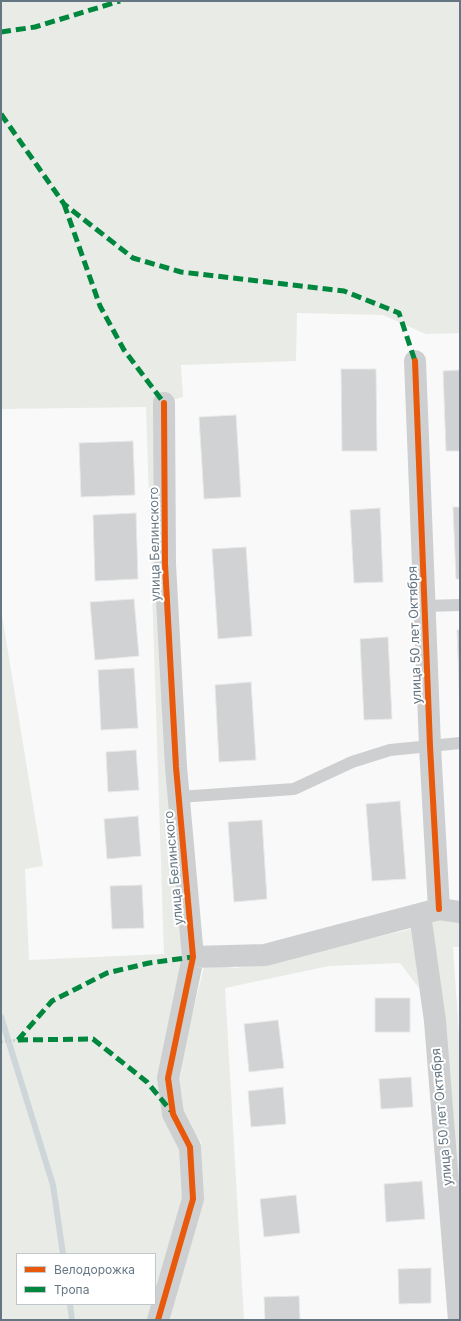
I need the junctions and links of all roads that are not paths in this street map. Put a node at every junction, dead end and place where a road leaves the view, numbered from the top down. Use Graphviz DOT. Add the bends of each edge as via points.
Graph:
graph roads {
  1 [pos="416,361"];
  2 [pos="164,403"];
  3 [pos="460,605"];
  4 [pos="425,606"];
  5 [pos="460,743"];
  6 [pos="430,746"];
  7 [pos="179,797"];
  8 [pos="440,912"];
  9 [pos="193,957"];
  10 [pos="158,1320"];
  11 [pos="459,1320"];
  1 -- 4 [label="street, улица 50 лет Октября"];
  2 -- 7 [label="street, улица Белинского" via="165,564"];
  3 -- 4 [label="lane"];
  4 -- 6 [label="street, улица 50 лет Октября"];
  5 -- 6 [label="lane"];
  6 -- 7 [label="lane" via="390,750 352,762 294,789"];
  6 -- 8 [label="street, улица 50 лет Октября"];
  7 -- 9 [label="street, улица Белинского"];
  8 -- 9 [label="street" via="265,955"];
  8 -- 11 [label="street, улица 50 лет Октября" via="435,1021"];
  9 -- 10 [label="street, улица Белинского" via="168,1078 173,1114 190,1147 192,1199"];
}
